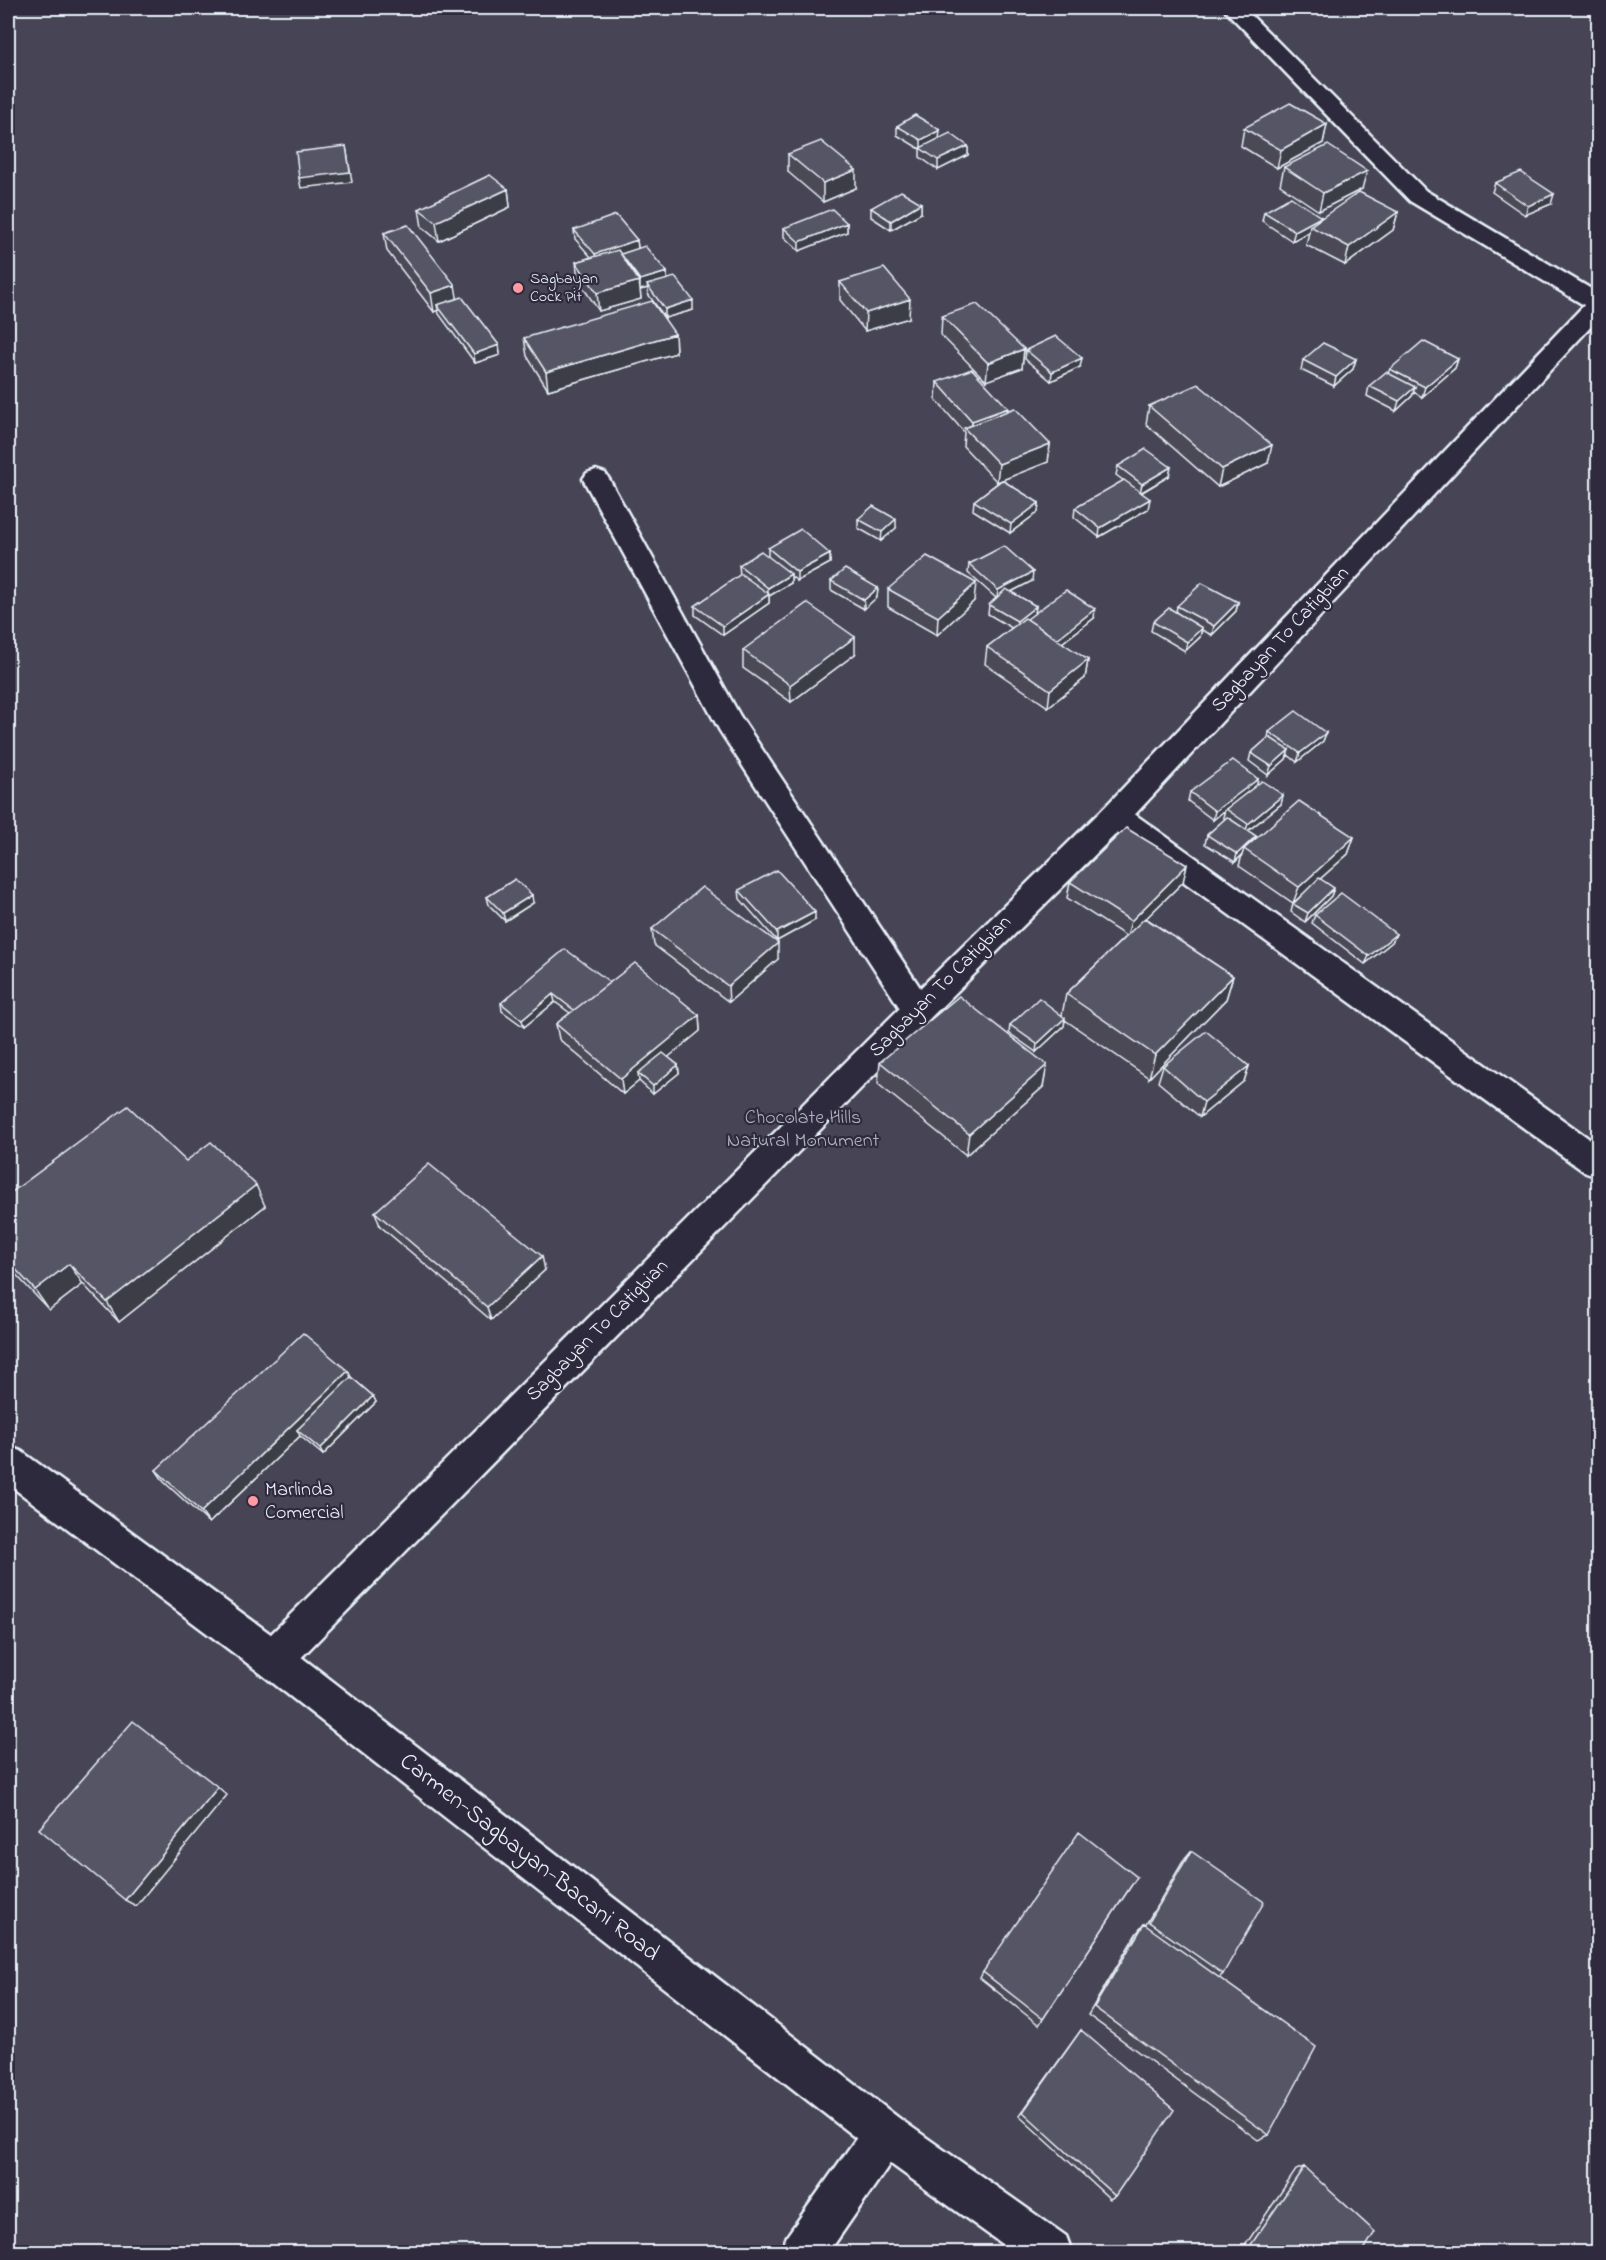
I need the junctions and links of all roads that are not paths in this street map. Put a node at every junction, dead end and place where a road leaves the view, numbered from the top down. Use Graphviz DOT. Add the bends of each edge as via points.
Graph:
graph roads {
  1 [pos="1233,8"];
  2 [pos="1599,304"];
  3 [pos="596,479"];
  4 [pos="1115,816"];
  5 [pos="918,1010"];
  6 [pos="1599,1163"];
  7 [pos="8,1463"];
  8 [pos="273,1659"];
  9 [pos="885,2134"];
  10 [pos="802,2253"];
  11 [pos="1050,2253"];
  1 -- 2 [label="main road" via="1418,196"];
  2 -- 4 [label="main road, Sagbayan To Catigbian"];
  3 -- 5 [label="main road" via="730,723"];
  4 -- 5 [label="main road, Sagbayan To Catigbian"];
  4 -- 6 [label="main road"];
  5 -- 8 [label="main road, Sagbayan To Catigbian"];
  7 -- 8 [label="main road, Carmen-Sagbayan-Bacani Road"];
  8 -- 9 [label="main road, Carmen-Sagbayan-Bacani Road"];
  9 -- 10 [label="main road"];
  9 -- 11 [label="main road, Carmen-Sagbayan-Bacani Road"];
}
